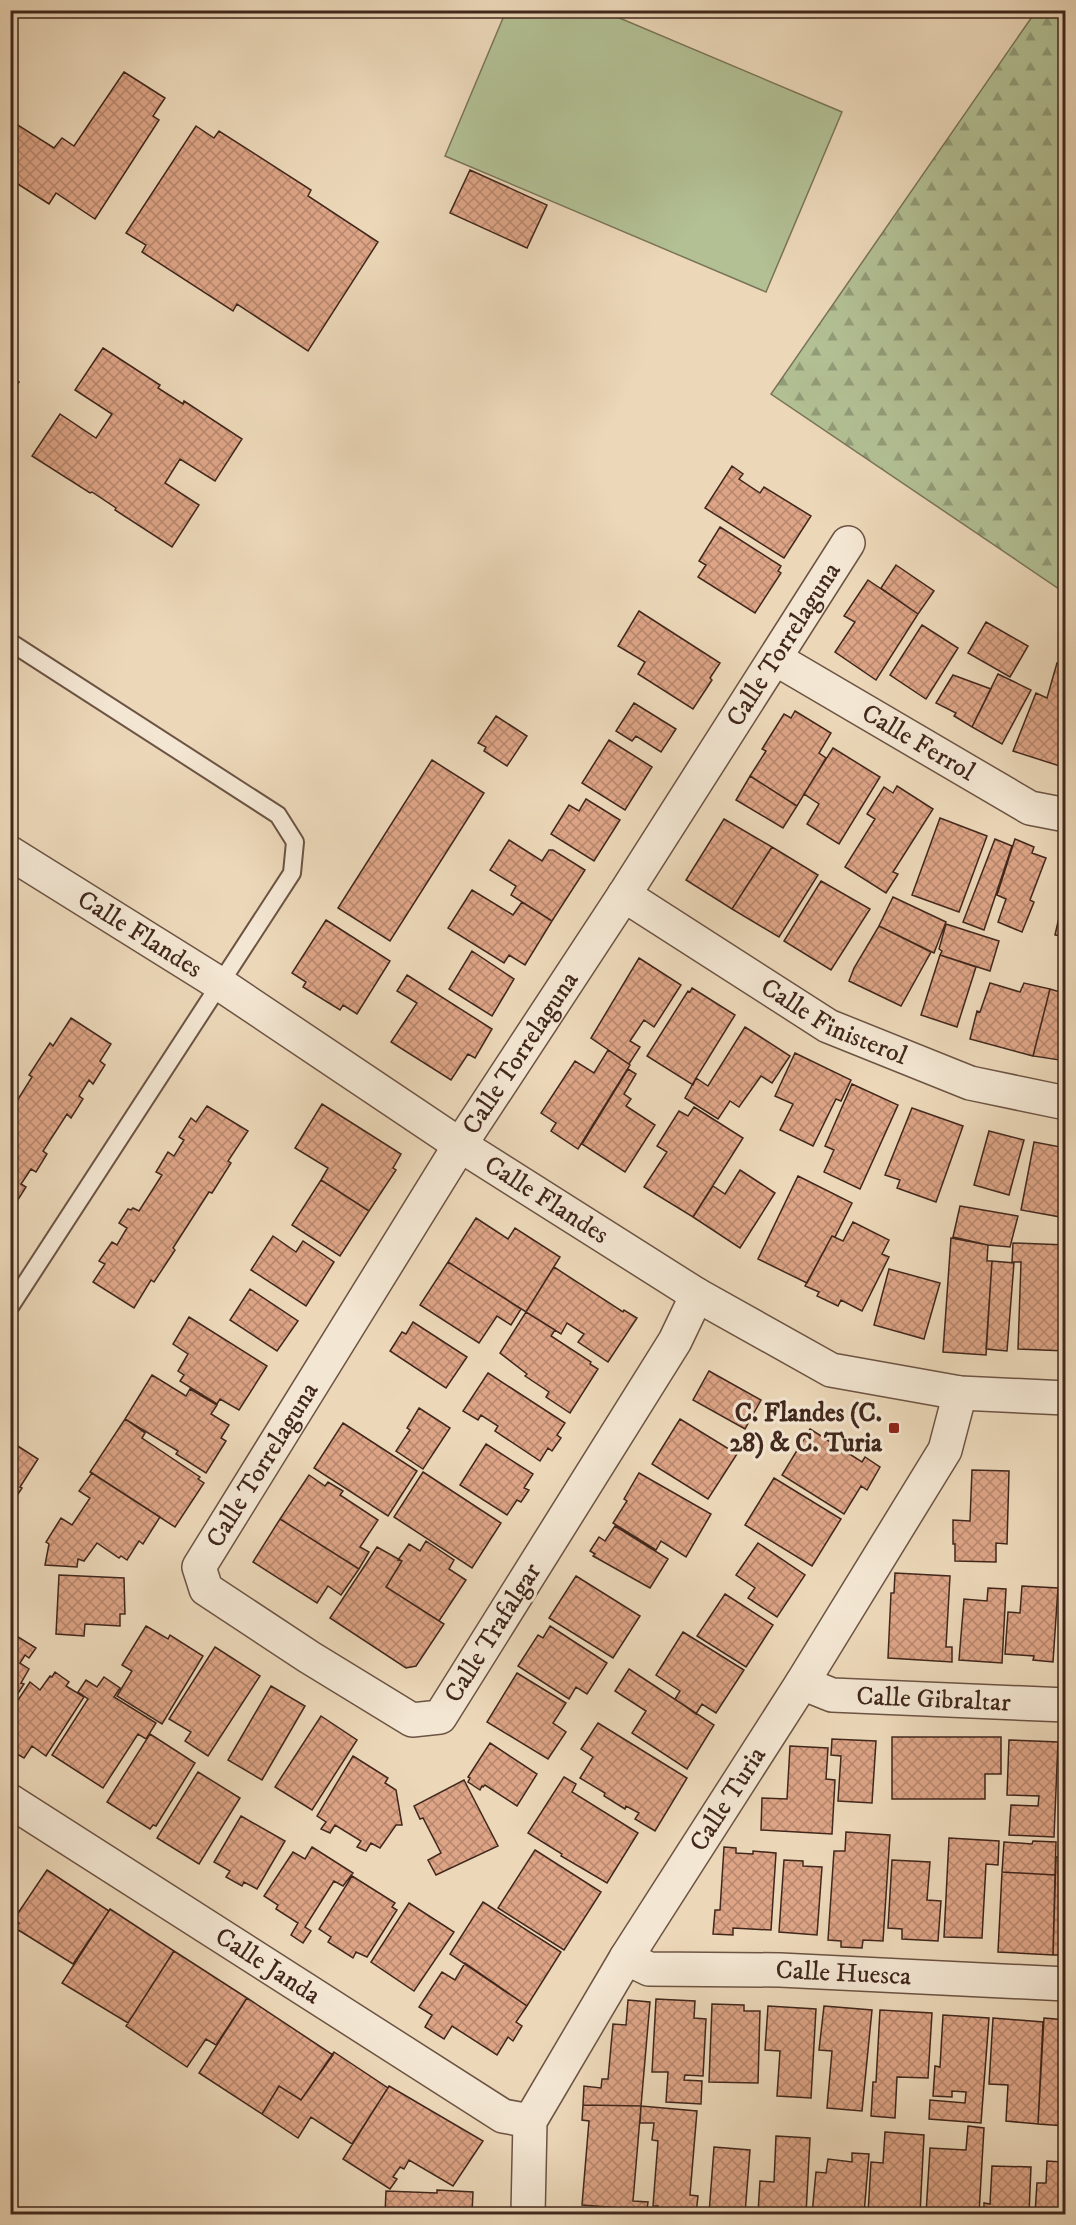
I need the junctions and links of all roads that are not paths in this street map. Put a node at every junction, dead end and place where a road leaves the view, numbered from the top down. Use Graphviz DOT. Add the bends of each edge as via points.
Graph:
graph roads {
  1 [pos="848,543"];
  2 [pos="10,642"];
  3 [pos="776,659"];
  4 [pos="1065,815"];
  5 [pos="10,853"];
  6 [pos="624,895"];
  7 [pos="220,984"];
  8 [pos="1065,1102"];
  9 [pos="460,1145"];
  10 [pos="697,1295"];
  11 [pos="10,1307"];
  12 [pos="960,1393"];
  13 [pos="1065,1398"];
  14 [pos="200,1567"];
  15 [pos="801,1683"];
  16 [pos="1065,1705"];
  17 [pos="10,1801"];
  18 [pos="626,1958"];
  19 [pos="1065,1984"];
  20 [pos="530,2121"];
  21 [pos="528,2214"];
  1 -- 3 [label="street, Calle Torrelaguna"];
  2 -- 7 [label="lane" via="278,814 295,842 292,873"];
  3 -- 4 [label="street, Calle Ferrol" via="1030,808"];
  3 -- 6 [label="street, Calle Torrelaguna"];
  5 -- 7 [label="street, Calle Flandes"];
  6 -- 8 [label="street, Calle Finisterol" via="828,1026 970,1083"];
  6 -- 9 [label="street, Calle Torrelaguna"];
  7 -- 9 [label="street, Calle Flandes"];
  7 -- 11 [label="lane"];
  9 -- 10 [label="street, Calle Flandes"];
  9 -- 14 [label="street, Calle Torrelaguna"];
  10 -- 12 [label="street, Calle Flandes" via="831,1370"];
  10 -- 14 [label="street, Calle Trafalgar" via="675,1341 440,1717 412,1719 309,1657 206,1588"];
  12 -- 13 [label="street, Calle Flandes"];
  12 -- 15 [label="street, Calle Turia" via="945,1450"];
  15 -- 16 [label="street, Calle Gibraltar" via="831,1695"];
  15 -- 18 [label="street, Calle Turia"];
  17 -- 20 [label="street, Calle Janda" via="503,2116"];
  18 -- 19 [label="street, Calle Huesca" via="649,1969 780,1970"];
  18 -- 20 [label="street, Calle Turia"];
  20 -- 21 [label="street, Calle Turia"];
}
